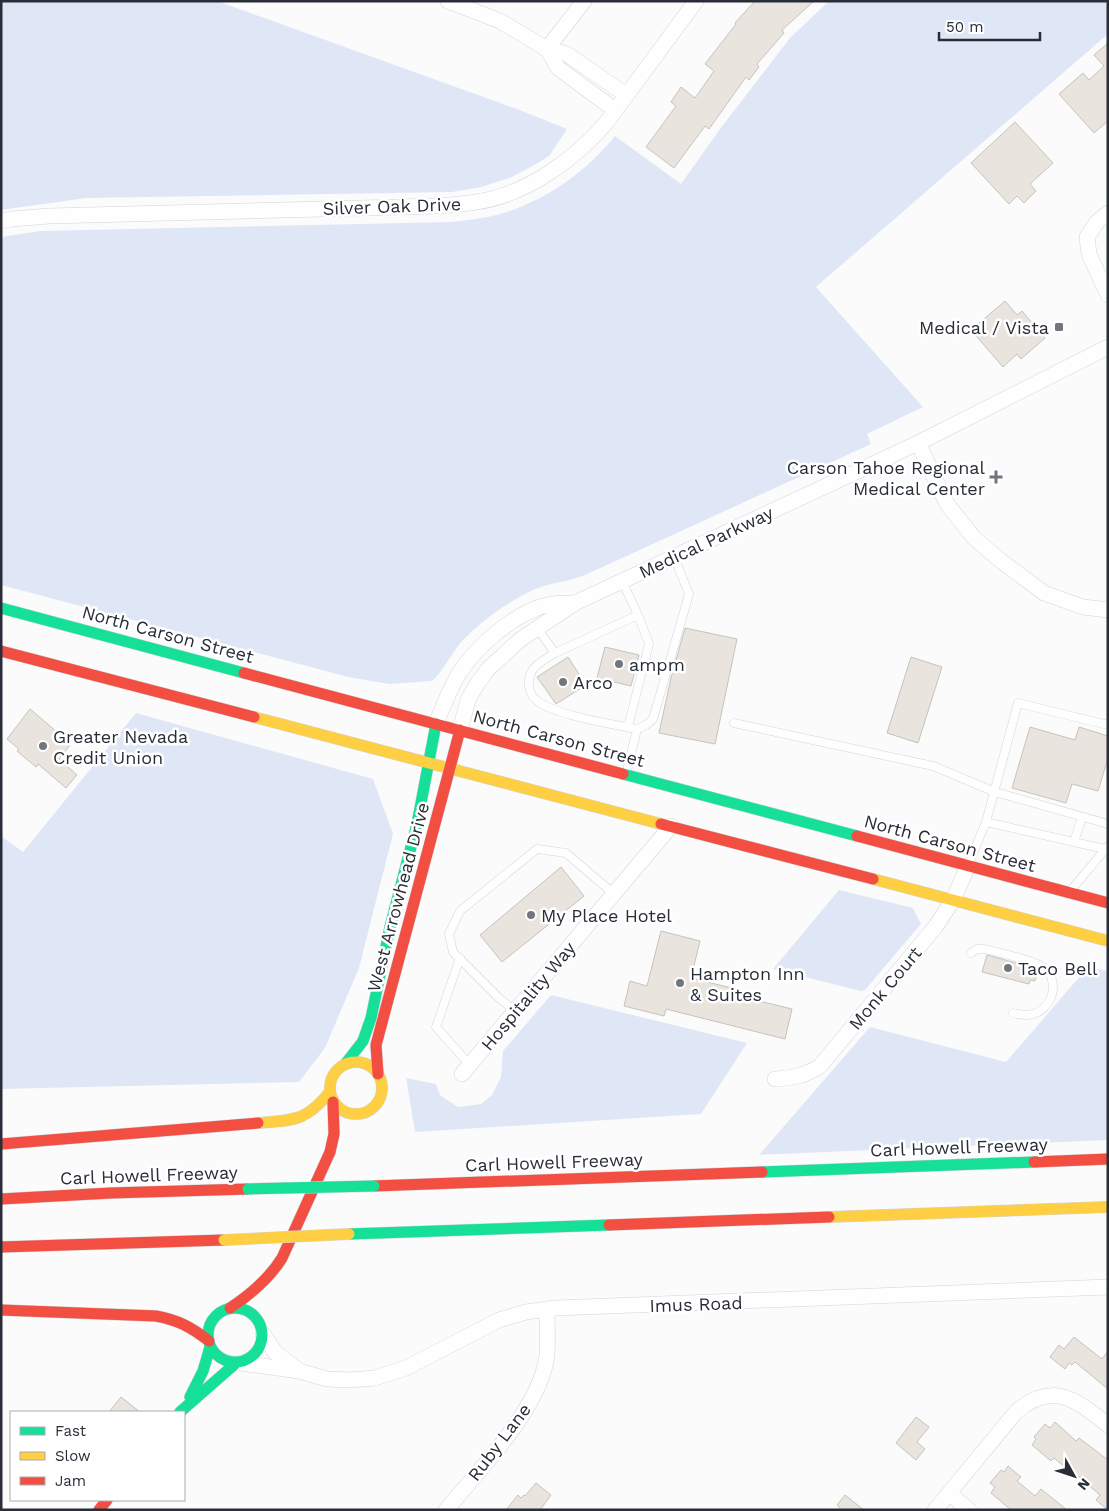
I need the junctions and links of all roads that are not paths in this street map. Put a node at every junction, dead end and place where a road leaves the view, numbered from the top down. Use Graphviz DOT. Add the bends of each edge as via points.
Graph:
graph roads {
  1 [pos="448,1"];
  2 [pos="584,1"];
  3 [pos="696,1"];
  4 [pos="547,49"];
  5 [pos="626,95"];
  6 [pos="615,110"];
  7 [pos="1108,213"];
  8 [pos="1,221"];
  9 [pos="1108,295"];
  10 [pos="1108,347"];
  11 [pos="918,443"];
  12 [pos="674,557"];
  13 [pos="622,581"];
  14 [pos="574,603"];
  15 [pos="1,608"];
  16 [pos="1108,610"];
  17 [pos="638,615"];
  18 [pos="538,628"];
  19 [pos="1,651"];
  20 [pos="555,653"];
  21 [pos="734,722"];
  22 [pos="436,724"];
  23 [pos="1108,725"];
  24 [pos="628,727"];
  25 [pos="637,729"];
  26 [pos="460,730"];
  27 [pos="428,762"];
  28 [pos="451,768"];
  29 [pos="626,774"];
  30 [pos="995,792"];
  31 [pos="1082,817"];
  32 [pos="986,822"];
  33 [pos="1108,824"];
  34 [pos="671,826"];
  35 [pos="1074,842"];
  36 [pos="1106,848"];
  37 [pos="968,866"];
  38 [pos="1069,892"];
  39 [pos="614,894"];
  40 [pos="953,900"];
  41 [pos="1108,903"];
  42 [pos="1108,941"];
  43 [pos="971,953"];
  44 [pos="460,958"];
  45 [pos="515,1011"];
  46 [pos="1012,1013"];
  47 [pos="346,1063"];
  48 [pos="466,1070"];
  49 [pos="378,1074"];
  50 [pos="775,1079"];
  51 [pos="331,1098"];
  52 [pos="364,1113"];
  53 [pos="353,1125"];
  54 [pos="344,1135"];
  55 [pos="1,1144"];
  56 [pos="330,1152"];
  57 [pos="1108,1159"];
  58 [pos="1,1199"];
  59 [pos="1108,1207"];
  60 [pos="1,1247"];
  61 [pos="273,1273"];
  62 [pos="1108,1287"];
  63 [pos="269,1291"];
  64 [pos="266,1306"];
  65 [pos="230,1308"];
  66 [pos="547,1309"];
  67 [pos="1,1310"];
  68 [pos="262,1331"];
  69 [pos="209,1344"];
  70 [pos="239,1363"];
  71 [pos="299,1371"];
  72 [pos="183,1409"];
  73 [pos="1108,1426"];
  74 [pos="949,1493"];
  75 [pos="446,1510"];
  76 [pos="935,1510"];
  77 [pos="969,1510"];
  1 -- 4 [label="street" via="500,21"];
  2 -- 4 [label="street"];
  3 -- 5 [label="street, Silver Oak Drive"];
  4 -- 5 [label="street" via="567,54"];
  4 -- 6 [label="street" via="558,68"];
  5 -- 6 [label="street, Silver Oak Drive"];
  6 -- 8 [label="street, Silver Oak Drive" via="592,139 572,157 512,192 478,202 438,206 49,216"];
  7 -- 9 [label="street" via="1087,237 1089,254"];
  10 -- 11 [label="street, Medical Parkway"];
  11 -- 12 [label="street, Medical Parkway"];
  11 -- 16 [label="street" via="946,504 974,538 1000,561 1044,593 1083,607"];
  12 -- 13 [label="street, Medical Parkway"];
  12 -- 25 [label="lane" via="688,594 653,719"];
  13 -- 14 [label="street, Medical Parkway"];
  13 -- 17 [label="lane"];
  14 -- 18 [label="street, Medical Parkway"];
  14 -- 22 [label="street, Medical Parkway" via="545,605 527,611 482,646 461,671"];
  15 -- 22 [label="main road, North Carson Street"];
  17 -- 20 [label="lane"];
  17 -- 24 [label="lane" via="649,644"];
  18 -- 20 [label="lane"];
  18 -- 26 [label="street, Medical Parkway" via="520,639 482,677 468,700"];
  19 -- 27 [label="main road"];
  20 -- 24 [label="lane" via="534,667 528,679 533,698 566,713"];
  21 -- 30 [label="lane" via="933,766"];
  22 -- 26 [label="main road, North Carson Street"];
  22 -- 27 [label="main road, West Arrowhead Drive"];
  23 -- 30 [label="lane" via="1018,703"];
  24 -- 25 [label="lane"];
  25 -- 29 [label="lane"];
  26 -- 28 [label="main road, West Arrowhead Drive"];
  26 -- 29 [label="main road, North Carson Street"];
  27 -- 28 [label="main road"];
  27 -- 47 [label="main road, West Arrowhead Drive" via="417,824 390,927 371,1018 363,1041"];
  28 -- 34 [label="main road"];
  28 -- 49 [label="main road, West Arrowhead Drive" via="376,1045"];
  29 -- 37 [label="main road, North Carson Street"];
  30 -- 31 [label="lane"];
  30 -- 32 [label="lane"];
  31 -- 33 [label="lane"];
  31 -- 35 [label="lane"];
  32 -- 35 [label="lane"];
  32 -- 37 [label="lane"];
  34 -- 39 [label="street, Hospitality Way"];
  34 -- 40 [label="main road"];
  35 -- 36 [label="lane"];
  36 -- 38 [label="lane"];
  37 -- 38 [label="main road, North Carson Street"];
  37 -- 40 [label="street, Monk Court"];
  38 -- 41 [label="main road, North Carson Street"];
  39 -- 44 [label="lane" via="566,853 537,849 460,911 450,934 453,952"];
  39 -- 45 [label="street, Hospitality Way"];
  40 -- 42 [label="main road"];
  40 -- 50 [label="street, Monk Court" via="936,926 820,1066 808,1074"];
  43 -- 46 [label="lane" via="977,949 985,950 1040,964 1050,974 1053,993 1046,1005 1028,1015"];
  44 -- 45 [label="lane"];
  44 -- 48 [label="lane" via="436,1027"];
  45 -- 48 [label="street, Hospitality Way"];
  47 -- 49 [label="main road" via="369,1065"];
  47 -- 51 [label="main road" via="331,1078"];
  49 -- 52 [label="main road" via="381,1096 373,1108"];
  51 -- 52 [label="main road" via="342,1111"];
  51 -- 55 [label="main road" via="307,1116 293,1120"];
  51 -- 56 [label="main road" via="334,1134"];
  52 -- 53 [label="main road"];
  54 -- 56 [label="main road"];
  56 -- 61 [label="main road"];
  57 -- 58 [label="main road, Carl Howell Freeway, bridge"];
  59 -- 60 [label="main road, bridge"];
  61 -- 63 [label="main road"];
  61 -- 65 [label="main road"];
  62 -- 66 [label="street, Imus Road"];
  64 -- 68 [label="main road"];
  65 -- 68 [label="main road" via="250,1312 260,1323"];
  65 -- 69 [label="main road" via="218,1313 210,1323"];
  66 -- 71 [label="street, Imus Road" via="499,1320 406,1368 375,1378 326,1379"];
  66 -- 75 [label="street, Ruby Lane" via="547,1356 526,1410"];
  67 -- 69 [label="main road" via="156,1316 176,1320 200,1333"];
  68 -- 70 [label="main road" via="260,1347 252,1357"];
  68 -- 71 [label="street, Imus Road" via="275,1352"];
  69 -- 70 [label="main road" via="220,1358"];
  69 -- 72 [label="main road" via="203,1371"];
  70 -- 71 [label="street, Imus Road"];
  70 -- 72 [label="main road"];
  73 -- 74 [label="street" via="1083,1405 1070,1399 1055,1395 1029,1401 1016,1412"];
  74 -- 76 [label="street"];
  74 -- 77 [label="street"];
}
